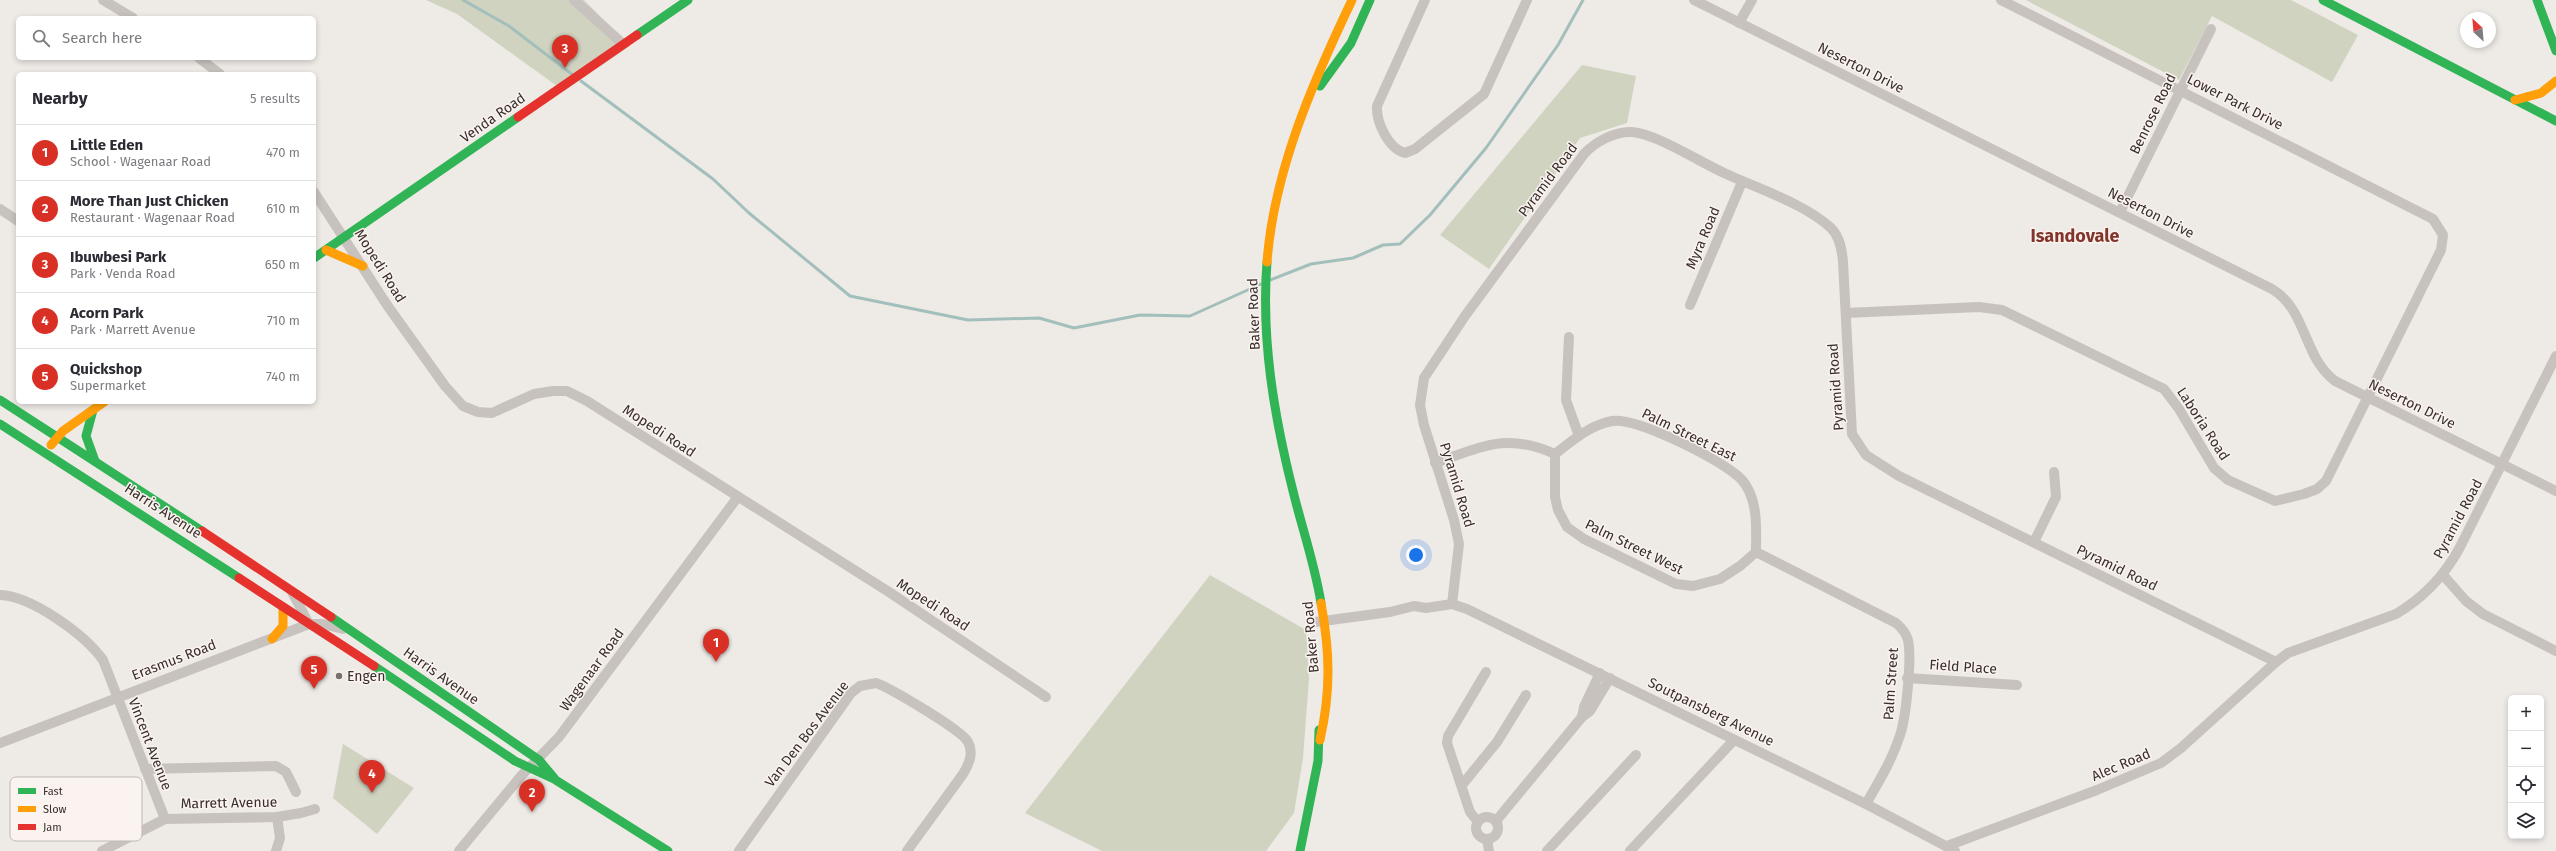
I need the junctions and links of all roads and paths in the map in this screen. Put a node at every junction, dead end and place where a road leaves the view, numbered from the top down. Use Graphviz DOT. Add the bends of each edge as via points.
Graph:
graph roads {
  1 [pos="103,0"];
  2 [pos="574,0"];
  3 [pos="688,0"];
  4 [pos="1352,0"];
  5 [pos="1370,0"];
  6 [pos="1425,0"];
  7 [pos="1527,0"];
  8 [pos="1694,0"];
  9 [pos="1752,0"];
  10 [pos="2001,0"];
  11 [pos="2324,0"];
  12 [pos="2537,0"];
  13 [pos="130,16"];
  14 [pos="1739,23"];
  15 [pos="2211,29"];
  16 [pos="623,44"];
  17 [pos="2556,51"];
  18 [pos="202,60"];
  19 [pos="217,72"];
  20 [pos="2556,80"];
  21 [pos="2180,90"];
  22 [pos="1310,98"];
  23 [pos="2516,100"];
  24 [pos="2556,121"];
  25 [pos="1742,182"];
  26 [pos="316,195"];
  27 [pos="0,209"];
  28 [pos="2120,212"];
  29 [pos="16,220"];
  30 [pos="345,237"];
  31 [pos="2444,242"];
  32 [pos="326,250"];
  33 [pos="316,257"];
  34 [pos="363,266"];
  35 [pos="1690,305"];
  36 [pos="1846,313"];
  37 [pos="1569,337"];
  38 [pos="2556,356"];
  39 [pos="2368,398"];
  40 [pos="0,400"];
  41 [pos="101,404"];
  42 [pos="93,410"];
  43 [pos="0,424"];
  44 [pos="1579,436"];
  45 [pos="55,437"];
  46 [pos="46,452"];
  47 [pos="1555,454"];
  48 [pos="95,461"];
  49 [pos="1435,462"];
  50 [pos="2502,466"];
  51 [pos="2054,472"];
  52 [pos="2556,491"];
  53 [pos="737,498"];
  54 [pos="2034,542"];
  55 [pos="1756,552"];
  56 [pos="2443,575"];
  57 [pos="288,587"];
  58 [pos="0,595"];
  59 [pos="1452,604"];
  60 [pos="283,607"];
  61 [pos="1321,621"];
  62 [pos="309,624"];
  63 [pos="360,636"];
  64 [pos="272,639"];
  65 [pos="2556,651"];
  66 [pos="2276,662"];
  67 [pos="1486,672"];
  68 [pos="1600,673"];
  69 [pos="1610,678"];
  70 [pos="1908,678"];
  71 [pos="2017,684"];
  72 [pos="1526,695"];
  73 [pos="117,697"];
  74 [pos="1046,697"];
  75 [pos="1582,717"];
  76 [pos="1734,740"];
  77 [pos="0,743"];
  78 [pos="1636,755"];
  79 [pos="538,760"];
  80 [pos="528,768"];
  81 [pos="145,769"];
  82 [pos="554,779"];
  83 [pos="1462,785"];
  84 [pos="296,792"];
  85 [pos="1866,804"];
  86 [pos="315,808"];
  87 [pos="277,817"];
  88 [pos="165,820"];
  89 [pos="1496,821"];
  90 [pos="1478,822"];
  91 [pos="142,831"];
  92 [pos="1487,839"];
  93 [pos="122,841"];
  94 [pos="1951,848"];
  95 [pos="102,851"];
  96 [pos="276,851"];
  97 [pos="459,851"];
  98 [pos="668,851"];
  99 [pos="739,851"];
  100 [pos="907,851"];
  101 [pos="1300,851"];
  102 [pos="1489,851"];
  103 [pos="1547,851"];
  104 [pos="1630,851"];
  1 -- 13 [label="street"];
  2 -- 16 [label="street"];
  3 -- 16 [label="main road, Venda Road"];
  4 -- 22 [label="main road, Baker Road"];
  5 -- 22 [label="main road, Baker Road" via="1351,42"];
  6 -- 7 [label="street" via="1377,106 1388,140 1396,149 1405,153 1415,149 1481,97"];
  8 -- 14 [label="street, Neserton Drive"];
  9 -- 14 [label="street"];
  10 -- 21 [label="street, Lower Park Drive"];
  11 -- 23 [label="main road"];
  12 -- 17 [label="main road"];
  14 -- 28 [label="street, Neserton Drive"];
  15 -- 21 [label="street, Benrose Road"];
  16 -- 30 [label="main road, Venda Road"];
  18 -- 19 [label="street"];
  20 -- 23 [label="main road" via="2541,93"];
  21 -- 28 [label="street, Benrose Road"];
  21 -- 31 [label="street, Lower Park Drive" via="2426,215 2437,223"];
  22 -- 61 [label="main road, Baker Road" via="1278,198 1267,265 1266,301 1276,415"];
  23 -- 24 [label="main road"];
  25 -- 35 [label="street, Myra Road"];
  25 -- 36 [label="street, Pyramid Road" via="1800,208 1832,230 1841,247"];
  25 -- 49 [label="street, Pyramid Road" via="1640,133 1618,134 1588,149 1428,369 1421,388 1420,405"];
  26 -- 30 [label="street, Mopedi Road"];
  27 -- 29 [label="street"];
  28 -- 39 [label="street, Neserton Drive" via="2280,294 2295,310 2323,371 2335,381"];
  30 -- 32 [label="main road, Venda Road"];
  30 -- 34 [label="street, Mopedi Road"];
  31 -- 39 [label="street, Laboria Road"];
  32 -- 33 [label="main road, Venda Road"];
  32 -- 34 [label="main road"];
  34 -- 53 [label="street, Mopedi Road" via="424,358 463,406 478,412 492,413 534,394 566,391 587,401"];
  36 -- 39 [label="street, Laboria Road" via="1979,306 2002,310 2164,389 2220,474 2275,501 2317,489 2326,481"];
  36 -- 54 [label="street, Pyramid Road" via="1852,434 1861,451 1899,476"];
  37 -- 44 [label="street" via="1566,400"];
  38 -- 50 [label="street, Pyramid Road"];
  39 -- 50 [label="street, Neserton Drive"];
  40 -- 45 [label="main road, Harris Avenue"];
  41 -- 42 [label="main road"];
  42 -- 45 [label="main road"];
  42 -- 48 [label="main road" via="86,436"];
  43 -- 46 [label="main road, Harris Avenue"];
  44 -- 47 [label="street, Palm Street East"];
  44 -- 55 [label="street, Palm Street East" via="1591,428 1612,421 1635,422 1730,470 1740,478 1751,495 1756,520"];
  45 -- 46 [label="main road"];
  45 -- 48 [label="main road, Harris Avenue"];
  46 -- 60 [label="main road, Harris Avenue"];
  47 -- 49 [label="street" via="1532,445 1507,441"];
  47 -- 55 [label="street, Palm Street West" via="1555,497 1558,510 1567,526 1584,540 1685,587 1720,580"];
  48 -- 57 [label="main road, Harris Avenue"];
  49 -- 59 [label="street, Pyramid Road" via="1459,544"];
  50 -- 52 [label="street, Neserton Drive"];
  50 -- 56 [label="street, Pyramid Road"];
  51 -- 54 [label="street" via="2056,497"];
  53 -- 74 [label="street, Mopedi Road" via="889,592"];
  53 -- 79 [label="street, Wagenaar Road" via="559,737"];
  54 -- 66 [label="street, Pyramid Road"];
  55 -- 70 [label="street, Palm Street" via="1900,626 1908,643"];
  56 -- 65 [label="street" via="2466,601 2482,614"];
  56 -- 66 [label="street, Pyramid Road" via="2410,605 2396,614 2288,653"];
  57 -- 62 [label="street, Harris Avenue"];
  57 -- 63 [label="main road, Harris Avenue"];
  58 -- 73 [label="street, Vincent Avenue" via="29,603 94,647 103,660"];
  59 -- 61 [label="street" via="1426,608 1414,606"];
  59 -- 68 [label="street, Soutpansberg Avenue" via="1485,617"];
  60 -- 62 [label="main road, Harris Avenue"];
  60 -- 64 [label="main road" via="282,626"];
  61 -- 101 [label="main road, Baker Road" via="1328,691 1314,788"];
  62 -- 63 [label="street, Erasmus Road" via="334,626"];
  62 -- 64 [label="street, Erasmus Road"];
  62 -- 80 [label="main road, Harris Avenue"];
  63 -- 79 [label="main road, Harris Avenue"];
  64 -- 73 [label="street, Erasmus Road"];
  66 -- 94 [label="street, Alec Road" via="2161,763"];
  67 -- 83 [label="street" via="1448,736 1449,750"];
  68 -- 69 [label="street, Soutpansberg Avenue"];
  68 -- 75 [label="street"];
  69 -- 75 [label="street" via="1590,711"];
  69 -- 76 [label="street, Soutpansberg Avenue"];
  70 -- 71 [label="street, Field Place"];
  70 -- 85 [label="street, Palm Street" via="1900,737"];
  72 -- 83 [label="street" via="1497,742"];
  73 -- 77 [label="street, Erasmus Road"];
  73 -- 81 [label="street, Vincent Avenue"];
  75 -- 89 [label="street"];
  76 -- 85 [label="street, Soutpansberg Avenue"];
  76 -- 104 [label="street"];
  78 -- 103 [label="street"];
  79 -- 80 [label="street, Wagenaar Road"];
  79 -- 82 [label="main road, Harris Avenue"];
  80 -- 82 [label="main road, Harris Avenue"];
  80 -- 97 [label="street, Wagenaar Road"];
  81 -- 84 [label="street" via="276,766 286,772"];
  81 -- 88 [label="street, Vincent Avenue"];
  82 -- 98 [label="main road, Harris Avenue"];
  83 -- 90 [label="street" via="1470,812"];
  85 -- 94 [label="street, Soutpansberg Avenue"];
  86 -- 87 [label="street, Marrett Avenue" via="301,814"];
  87 -- 88 [label="street, Marrett Avenue"];
  87 -- 96 [label="street" via="280,838"];
  88 -- 91 [label="street, Marrett Avenue"];
  89 -- 90 [label="street" via="1487,817"];
  89 -- 92 [label="street" via="1497,834"];
  90 -- 92 [label="street" via="1478,834"];
  92 -- 102 [label="street"];
  93 -- 95 [label="street, Marrett Avenue"];
  99 -- 100 [label="street, Van Den Bos Avenue" via="851,693 860,686 876,683 956,731 968,742 971,753 969,763 962,774"];
}
